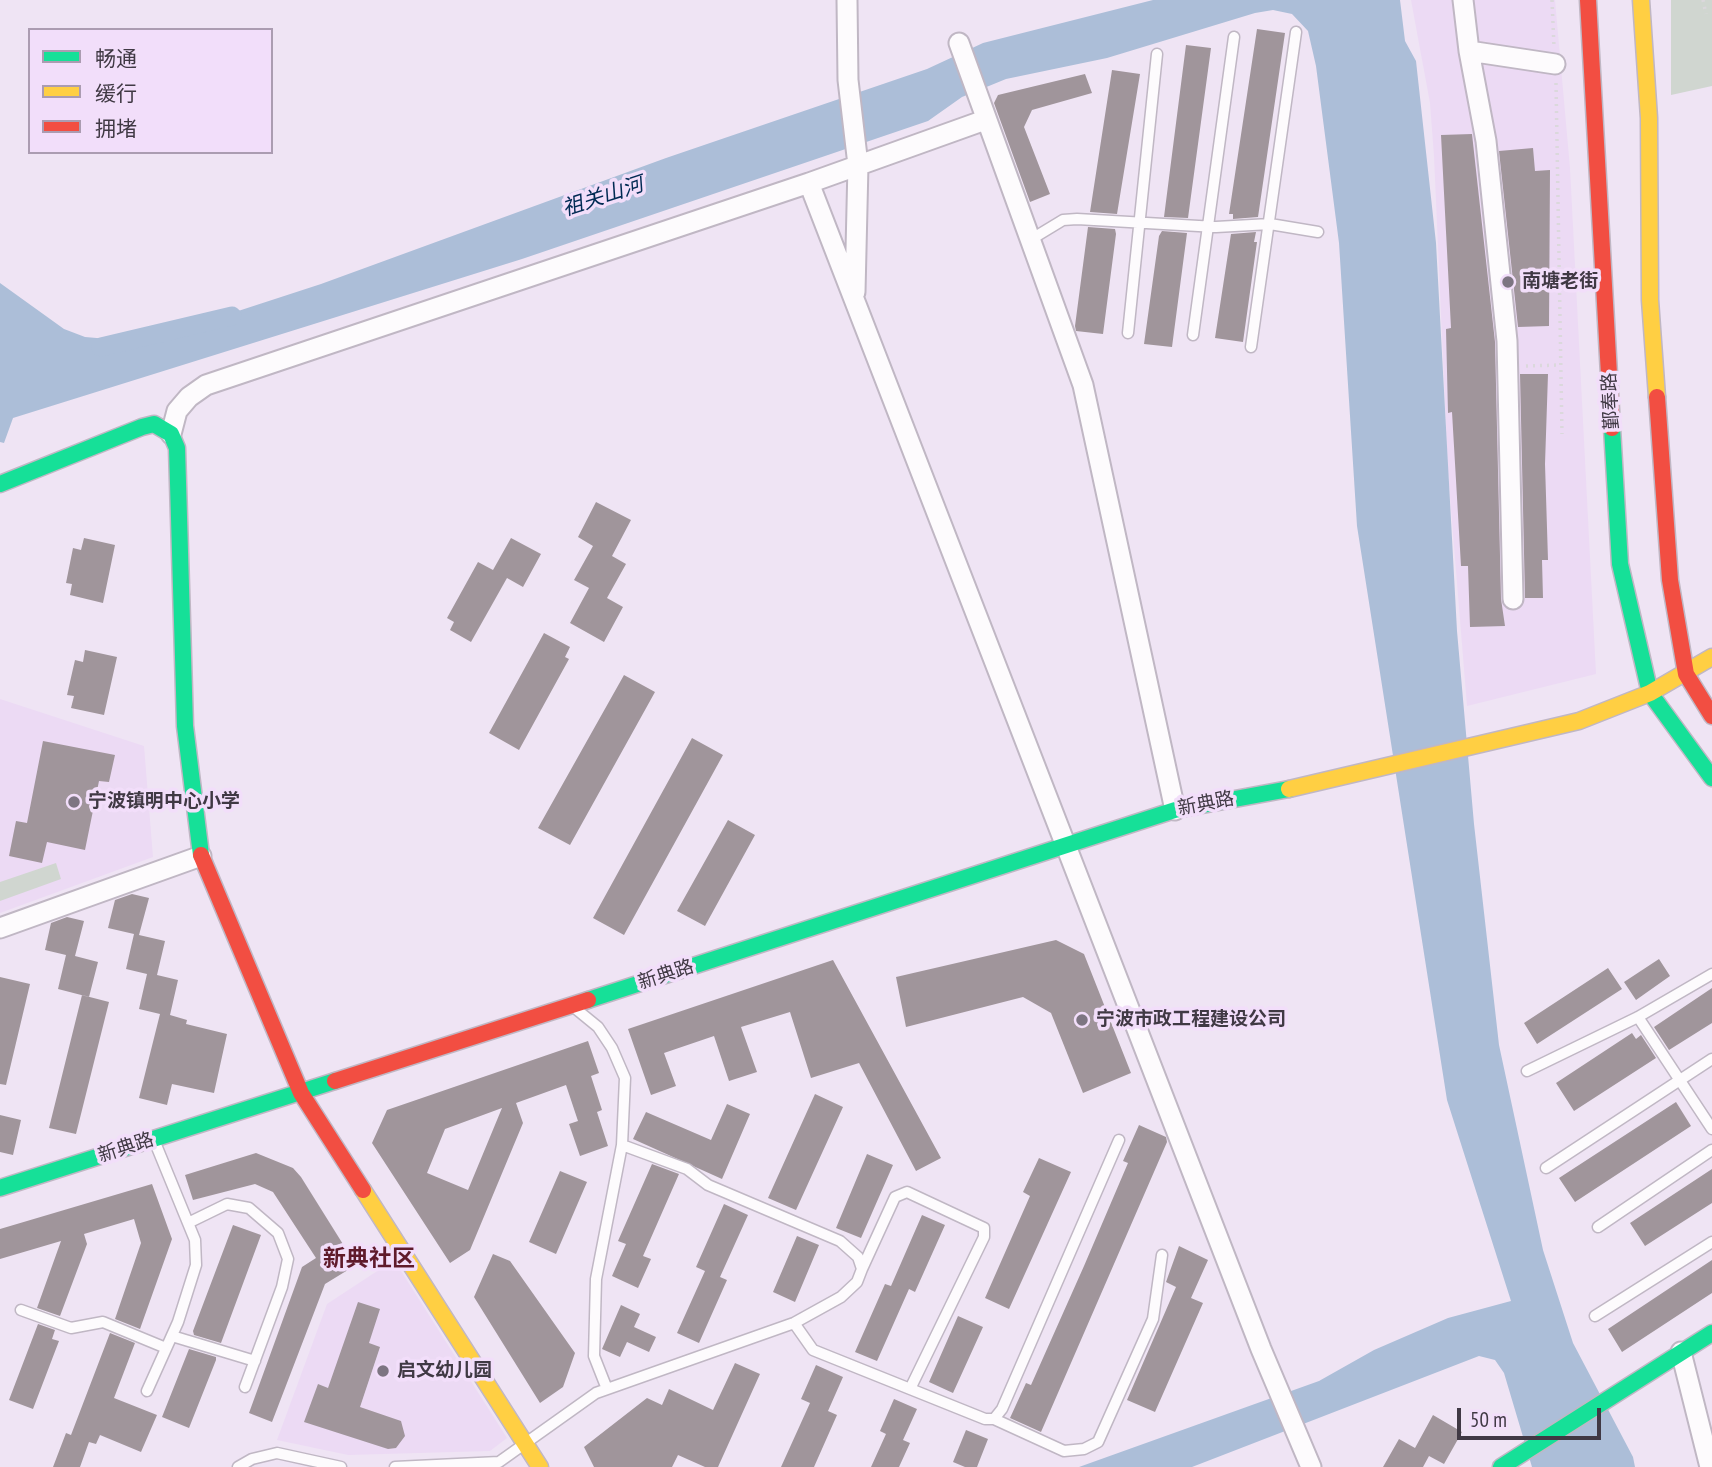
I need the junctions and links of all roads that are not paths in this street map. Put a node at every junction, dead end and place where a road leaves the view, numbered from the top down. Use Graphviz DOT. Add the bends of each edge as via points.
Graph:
graph roads {
  1 [pos="847,0"];
  2 [pos="1463,0"];
  3 [pos="1588,0"];
  4 [pos="1641,0"];
  5 [pos="1296,32"];
  6 [pos="1234,37"];
  7 [pos="959,43"];
  8 [pos="1469,51"];
  9 [pos="1157,54"];
  10 [pos="1555,64"];
  11 [pos="985,120"];
  12 [pos="857,158"];
  13 [pos="809,183"];
  14 [pos="1139,222"];
  15 [pos="1270,224"];
  16 [pos="1210,226"];
  17 [pos="1318,232"];
  18 [pos="1030,240"];
  19 [pos="854,300"];
  20 [pos="1128,333"];
  21 [pos="1193,335"];
  22 [pos="1251,347"];
  23 [pos="171,434"];
  24 [pos="0,484"];
  25 [pos="1513,599"];
  26 [pos="1712,657"];
  27 [pos="1686,674"];
  28 [pos="1650,693"];
  29 [pos="1710,708"];
  30 [pos="1712,778"];
  31 [pos="1175,810"];
  32 [pos="1068,847"];
  33 [pos="201,856"];
  34 [pos="0,928"];
  35 [pos="1712,974"];
  36 [pos="573,1005"];
  37 [pos="1638,1017"];
  38 [pos="1712,1059"];
  39 [pos="1527,1071"];
  40 [pos="1679,1079"];
  41 [pos="301,1093"];
  42 [pos="1712,1129"];
  43 [pos="153,1139"];
  44 [pos="1119,1140"];
  45 [pos="622,1145"];
  46 [pos="1712,1150"];
  47 [pos="1546,1168"];
  48 [pos="0,1188"];
  49 [pos="188,1223"];
  50 [pos="1598,1227"];
  51 [pos="1712,1242"];
  52 [pos="1162,1255"];
  53 [pos="862,1269"];
  54 [pos="21,1310"];
  55 [pos="1595,1316"];
  56 [pos="794,1323"];
  57 [pos="1712,1333"];
  58 [pos="172,1336"];
  59 [pos="166,1348"];
  60 [pos="1681,1352"];
  61 [pos="255,1361"];
  62 [pos="245,1387"];
  63 [pos="607,1389"];
  64 [pos="910,1389"];
  65 [pos="147,1391"];
  66 [pos="994,1419"];
  67 [pos="526,1443"];
  68 [pos="238,1467"];
  69 [pos="341,1467"];
  70 [pos="395,1467"];
  71 [pos="540,1467"];
  72 [pos="1311,1467"];
  73 [pos="1501,1467"];
  74 [pos="1710,1467"];
  1 -- 12 [label="street" via="848,84"];
  2 -- 8 [label="street"];
  3 -- 28 [label="main road, 鄞奉路" via="1620,564"];
  4 -- 27 [label="main road" via="1649,118 1650,300 1670,580"];
  5 -- 15 [label="lane"];
  6 -- 16 [label="lane"];
  7 -- 11 [label="street"];
  8 -- 10 [label="street"];
  8 -- 25 [label="street" via="1486,141 1507,341"];
  9 -- 14 [label="lane"];
  11 -- 12 [label="street"];
  11 -- 18 [label="street"];
  12 -- 13 [label="street"];
  12 -- 19 [label="street"];
  13 -- 19 [label="street"];
  13 -- 23 [label="street" via="206,385 177,411"];
  14 -- 16 [label="lane"];
  14 -- 18 [label="lane" via="1063,220"];
  14 -- 20 [label="lane"];
  15 -- 16 [label="lane"];
  15 -- 17 [label="lane"];
  15 -- 22 [label="lane"];
  16 -- 21 [label="lane"];
  18 -- 31 [label="street" via="1083,385"];
  19 -- 32 [label="street"];
  23 -- 24 [label="main road" via="163,426 142,427"];
  23 -- 33 [label="main road" via="177,448 185,726"];
  26 -- 27 [label="main road, 新典路"];
  27 -- 28 [label="main road, 新典路"];
  27 -- 29 [label="main road"];
  28 -- 29 [label="main road"];
  28 -- 30 [label="main road, 鄞奉路"];
  28 -- 31 [label="main road, 新典路" via="1579,721 1336,780"];
  31 -- 32 [label="main road, 新典路"];
  32 -- 36 [label="main road, 新典路"];
  32 -- 72 [label="street"];
  33 -- 34 [label="street"];
  33 -- 41 [label="main road"];
  35 -- 37 [label="lane"];
  36 -- 41 [label="main road, 新典路"];
  36 -- 45 [label="lane" via="598,1027 625,1078"];
  37 -- 39 [label="lane"];
  37 -- 40 [label="lane"];
  38 -- 40 [label="lane"];
  40 -- 42 [label="lane"];
  40 -- 47 [label="lane"];
  41 -- 43 [label="main road, 新典路"];
  41 -- 67 [label="main road"];
  43 -- 48 [label="main road, 新典路"];
  43 -- 49 [label="lane"];
  44 -- 66 [label="lane"];
  45 -- 53 [label="lane" via="840,1241 854,1251"];
  45 -- 63 [label="lane" via="596,1279 594,1356"];
  46 -- 50 [label="lane"];
  49 -- 58 [label="lane" via="195,1240 196,1265"];
  49 -- 61 [label="lane" via="227,1205 249,1208 278,1233 288,1259"];
  51 -- 55 [label="lane"];
  52 -- 66 [label="lane" via="1153,1319 1098,1442 1064,1451"];
  53 -- 56 [label="lane" via="857,1282 841,1297"];
  53 -- 64 [label="lane" via="895,1197 908,1192 984,1228 984,1237"];
  54 -- 59 [label="lane" via="71,1328 103,1322"];
  56 -- 63 [label="lane"];
  56 -- 64 [label="lane" via="813,1350"];
  57 -- 60 [label="main road"];
  58 -- 59 [label="lane"];
  58 -- 61 [label="lane"];
  59 -- 65 [label="lane"];
  60 -- 73 [label="main road"];
  60 -- 74 [label="street"];
  61 -- 62 [label="lane"];
  63 -- 67 [label="lane"];
  64 -- 66 [label="lane"];
  67 -- 70 [label="lane" via="499,1462"];
  67 -- 71 [label="main road"];
  68 -- 69 [label="lane" via="277,1453"];
}
